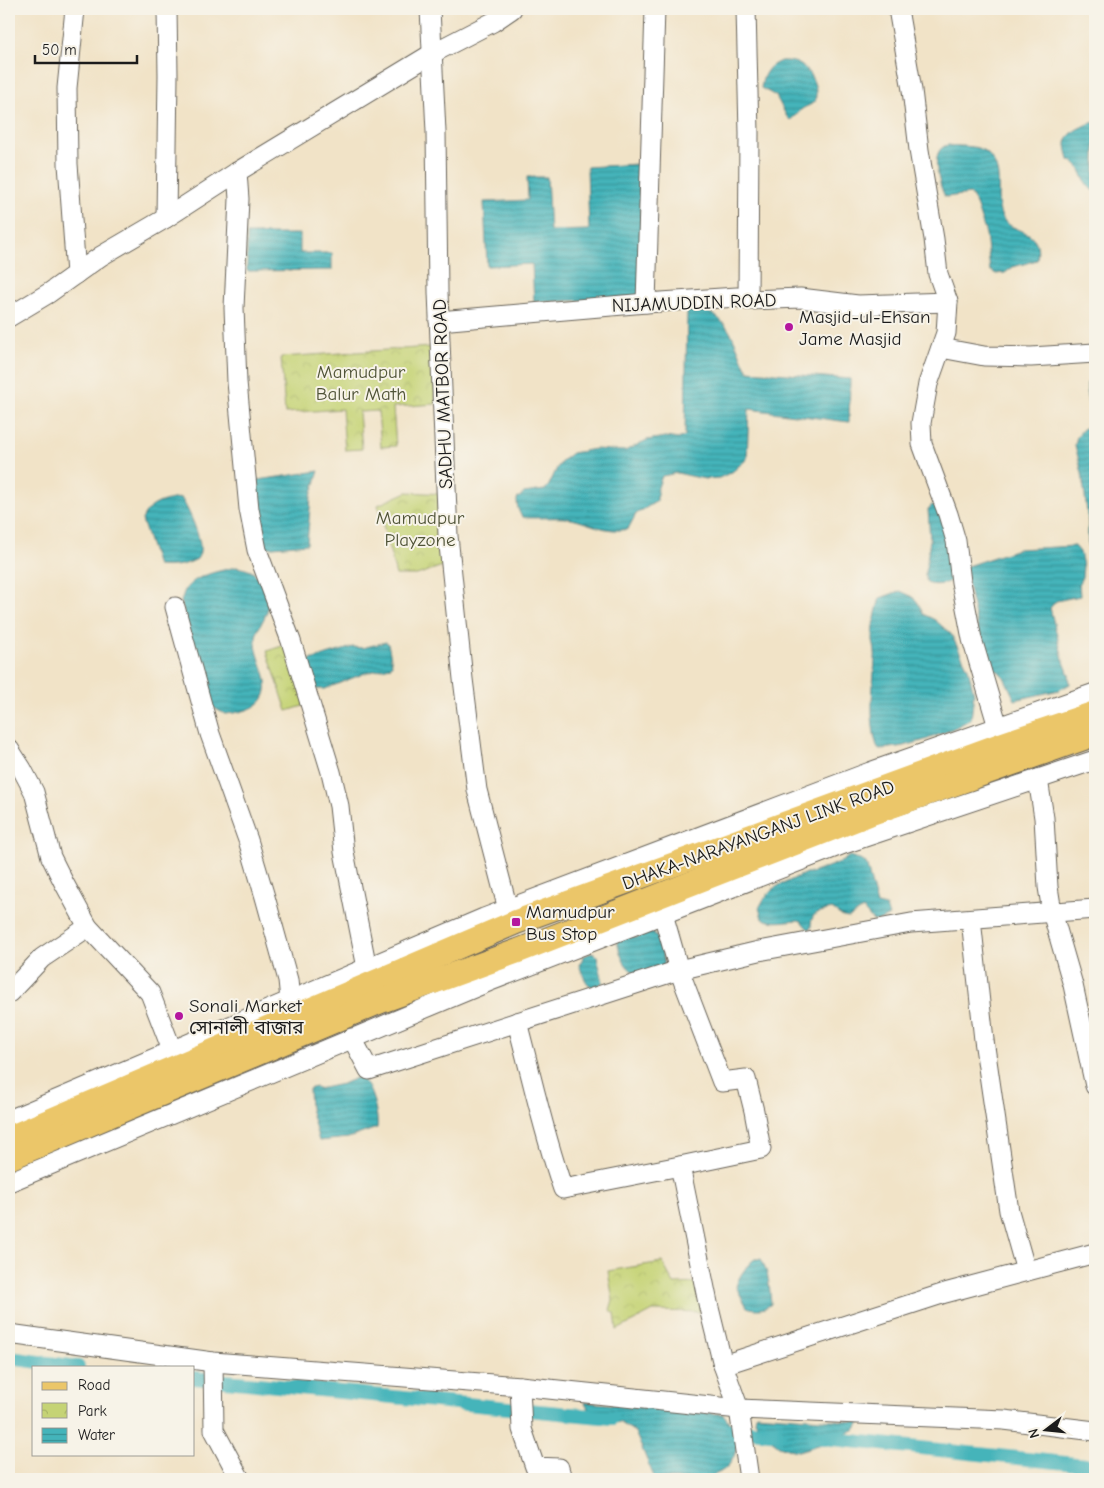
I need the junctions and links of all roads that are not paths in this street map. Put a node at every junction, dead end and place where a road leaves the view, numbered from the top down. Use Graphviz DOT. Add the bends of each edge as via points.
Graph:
graph roads {
  1 [pos="74,9"];
  2 [pos="167,9"];
  3 [pos="430,9"];
  4 [pos="512,9"];
  5 [pos="655,9"];
  6 [pos="746,9"];
  7 [pos="898,9"];
  8 [pos="433,53"];
  9 [pos="236,172"];
  10 [pos="166,218"];
  11 [pos="76,274"];
  12 [pos="748,300"];
  13 [pos="948,302"];
  14 [pos="646,303"];
  15 [pos="9,317"];
  16 [pos="439,321"];
  17 [pos="941,348"];
  18 [pos="1095,353"];
  19 [pos="175,607"];
  20 [pos="1095,694"];
  21 [pos="1095,713"];
  22 [pos="998,727"];
  23 [pos="1095,734"];
  24 [pos="9,749"];
  25 [pos="1095,760"];
  26 [pos="1038,779"];
  27 [pos="1095,909"];
  28 [pos="1052,912"];
  29 [pos="663,914"];
  30 [pos="510,916"];
  31 [pos="971,919"];
  32 [pos="88,927"];
  33 [pos="558,945"];
  34 [pos="367,968"];
  35 [pos="679,970"];
  36 [pos="9,993"];
  37 [pos="290,1000"];
  38 [pos="517,1022"];
  39 [pos="352,1038"];
  40 [pos="172,1050"];
  41 [pos="1095,1086"];
  42 [pos="9,1120"];
  43 [pos="9,1138"];
  44 [pos="9,1158"];
  45 [pos="680,1166"];
  46 [pos="9,1182"];
  47 [pos="1095,1253"];
  48 [pos="1026,1271"];
  49 [pos="9,1334"];
  50 [pos="213,1362"];
  51 [pos="723,1365"];
  52 [pos="521,1386"];
  53 [pos="739,1408"];
  54 [pos="1095,1431"];
  55 [pos="240,1479"];
  56 [pos="562,1479"];
  57 [pos="749,1479"];
  1 -- 11 [label="street" via="67,88 68,164"];
  2 -- 10 [label="street"];
  3 -- 8 [label="street, SADHU MATBOR ROAD"];
  4 -- 8 [label="street"];
  5 -- 14 [label="street"];
  6 -- 12 [label="street"];
  7 -- 13 [label="street" via="938,274"];
  8 -- 9 [label="street"];
  8 -- 16 [label="street, SADHU MATBOR ROAD"];
  9 -- 10 [label="street"];
  9 -- 34 [label="street" via="239,199 234,308 249,509 257,550 290,641 331,772"];
  10 -- 11 [label="street"];
  11 -- 15 [label="street"];
  12 -- 13 [label="street, NIJAMUDDIN ROAD" via="800,298 858,305"];
  12 -- 14 [label="street, NIJAMUDDIN ROAD" via="737,297"];
  13 -- 17 [label="street" via="946,333"];
  14 -- 16 [label="street, NIJAMUDDIN ROAD"];
  16 -- 30 [label="street, SADHU MATBOR ROAD" via="448,536 463,680 477,790"];
  17 -- 18 [label="street" via="984,356"];
  17 -- 22 [label="street" via="928,384 921,423 922,444 953,532 972,639"];
  19 -- 37 [label="street" via="210,734 265,898 288,980"];
  20 -- 22 [label="street"];
  21 -- 30 [label="main road, DHAKA-NARAYANGANJ LINK ROAD"];
  22 -- 30 [label="street" via="870,772"];
  23 -- 33 [label="main road, DHAKA-NARAYANGANJ LINK ROAD" via="870,814"];
  24 -- 32 [label="street" via="34,792 51,857"];
  25 -- 26 [label="street"];
  26 -- 28 [label="street"];
  26 -- 29 [label="street" via="844,844"];
  27 -- 28 [label="street"];
  28 -- 31 [label="street"];
  28 -- 41 [label="street" via="1073,985"];
  29 -- 33 [label="street"];
  29 -- 35 [label="street"];
  30 -- 34 [label="street"];
  30 -- 43 [label="main road, DHAKA-NARAYANGANJ LINK ROAD"];
  31 -- 35 [label="street" via="911,922"];
  31 -- 48 [label="street" via="984,1040 1009,1210"];
  32 -- 36 [label="street" via="42,958"];
  32 -- 40 [label="street" via="150,992"];
  33 -- 39 [label="street" via="488,982"];
  33 -- 44 [label="main road, DHAKA-NARAYANGANJ LINK ROAD" via="381,1001"];
  34 -- 37 [label="street"];
  35 -- 38 [label="street"];
  35 -- 45 [label="street" via="722,1082 746,1079 761,1149"];
  37 -- 40 [label="street"];
  38 -- 39 [label="street" via="369,1070"];
  38 -- 45 [label="street" via="549,1148 563,1189"];
  39 -- 46 [label="street"];
  40 -- 42 [label="street"];
  45 -- 51 [label="street"];
  47 -- 48 [label="street"];
  48 -- 51 [label="street" via="896,1308"];
  49 -- 50 [label="street"];
  50 -- 52 [label="street"];
  50 -- 55 [label="street" via="214,1430"];
  51 -- 53 [label="street"];
  52 -- 53 [label="street"];
  52 -- 56 [label="street" via="522,1429 535,1467 559,1468"];
  53 -- 54 [label="street" via="1004,1420"];
  53 -- 57 [label="street"];
}
